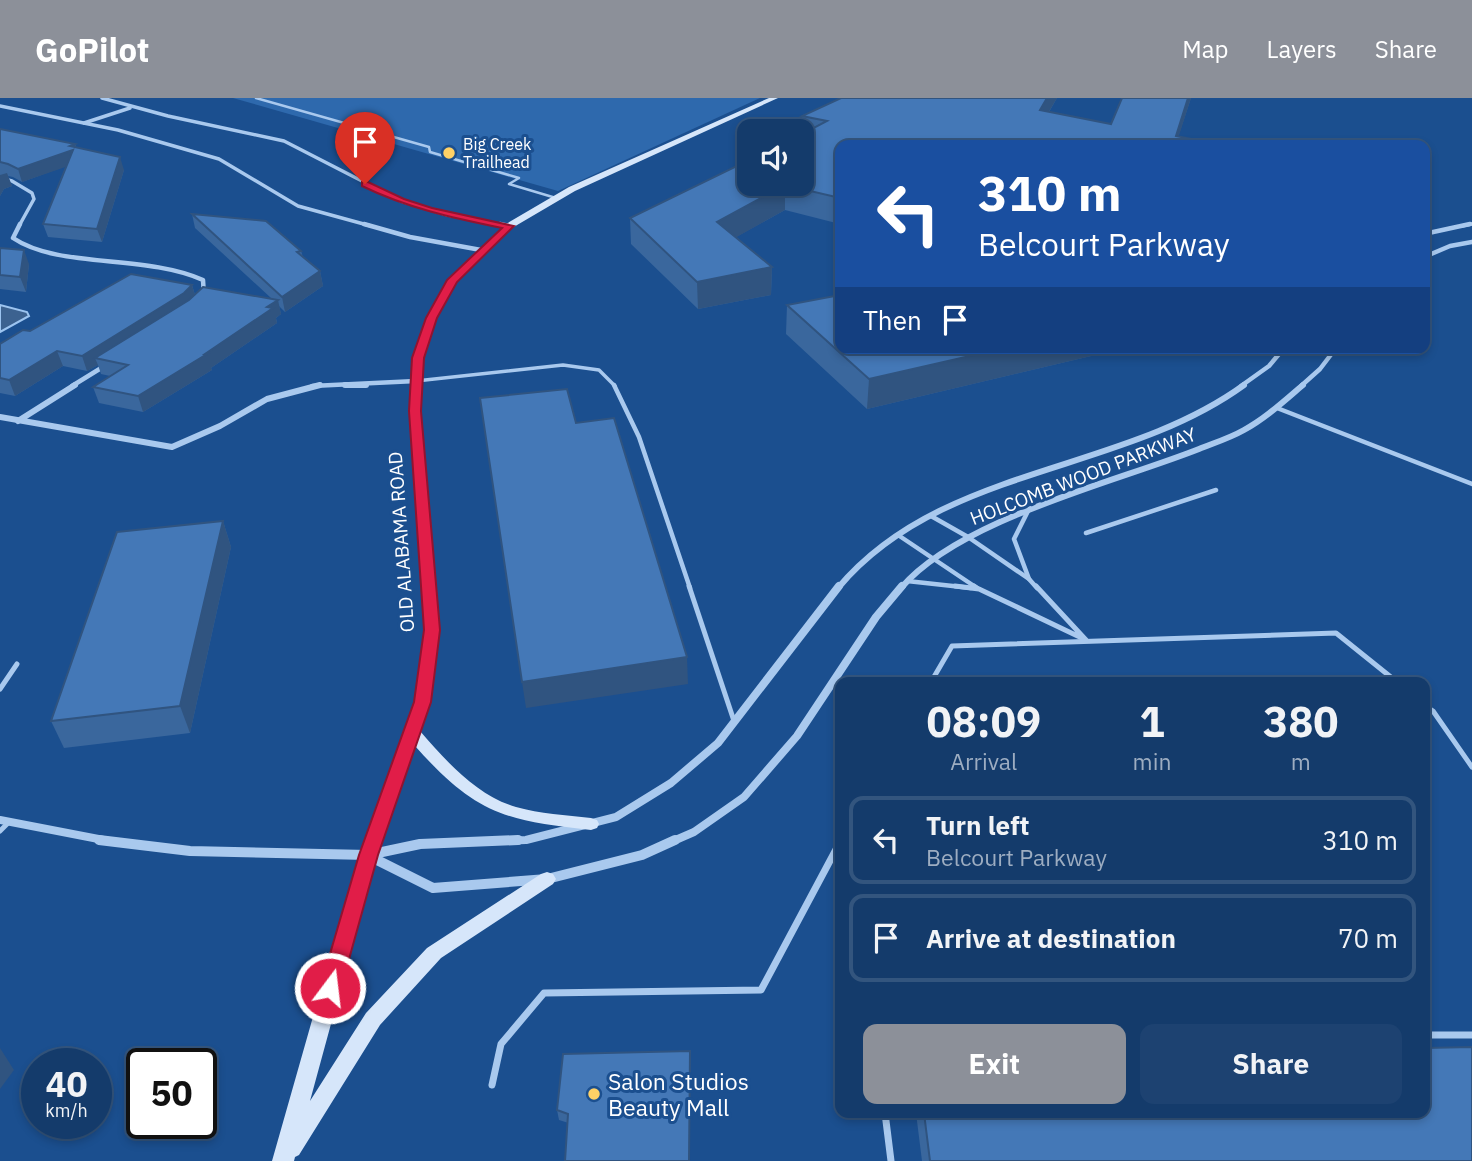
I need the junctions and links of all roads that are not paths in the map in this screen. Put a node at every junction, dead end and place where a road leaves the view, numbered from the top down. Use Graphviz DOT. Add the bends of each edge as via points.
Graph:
graph roads {
  1 [pos="102,98"];
  2 [pos="256,98"];
  3 [pos="775,98"];
  4 [pos="0,106"];
  5 [pos="131,107"];
  6 [pos="84,123"];
  7 [pos="0,178"];
  8 [pos="556,198"];
  9 [pos="1472,224"];
  10 [pos="509,226"];
  11 [pos="1430,233"];
  12 [pos="1472,242"];
  13 [pos="481,250"];
  14 [pos="1430,255"];
  15 [pos="197,305"];
  16 [pos="1279,354"];
  17 [pos="1331,354"];
  18 [pos="110,362"];
  19 [pos="416,381"];
  20 [pos="1278,408"];
  21 [pos="0,417"];
  22 [pos="18,421"];
  23 [pos="1472,484"];
  24 [pos="1216,490"];
  25 [pos="1028,510"];
  26 [pos="931,516"];
  27 [pos="1086,533"];
  28 [pos="898,535"];
  29 [pos="968,537"];
  30 [pos="937,558"];
  31 [pos="1029,579"];
  32 [pos="907,581"];
  33 [pos="979,589"];
  34 [pos="1086,640"];
  35 [pos="17,664"];
  36 [pos="836,677"];
  37 [pos="934,677"];
  38 [pos="1391,677"];
  39 [pos="835,679"];
  40 [pos="0,688"];
  41 [pos="1430,709"];
  42 [pos="734,722"];
  43 [pos="412,732"];
  44 [pos="1472,767"];
  45 [pos="4,821"];
  46 [pos="591,824"];
  47 [pos="0,831"];
  48 [pos="835,851"];
  49 [pos="368,855"];
  50 [pos="547,879"];
  51 [pos="1430,1035"];
  52 [pos="1472,1035"];
  53 [pos="492,1085"];
  54 [pos="886,1118"];
  55 [pos="284,1161"];
  56 [pos="891,1161"];
  1 -- 5 [label="street"];
  2 -- 8 [label="lane" via="429,147 430,152 519,178 509,184"];
  3 -- 8 [label="main road, OLD ALABAMA ROAD"];
  4 -- 6 [label="street"];
  5 -- 6 [label="street"];
  5 -- 10 [label="street" via="285,141 401,201"];
  6 -- 13 [label="street" via="219,159 298,205 410,237"];
  7 -- 15 [label="street" via="33,193 34,200 13,238 18,244 51,253 129,260 184,271 204,280 204,298"];
  8 -- 10 [label="main road, OLD ALABAMA ROAD"];
  9 -- 11 [label="street"];
  10 -- 13 [label="main road, OLD ALABAMA ROAD"];
  12 -- 14 [label="street"];
  13 -- 19 [label="main road, OLD ALABAMA ROAD" via="453,280 432,318 418,358"];
  16 -- 26 [label="street, HOLCOMB WOOD PARKWAY" via="1224,399 1164,428 978,493"];
  17 -- 20 [label="street, HOLCOMB WOOD PARKWAY"];
  18 -- 22 [label="street"];
  19 -- 22 [label="street" via="323,384 294,390 172,447"];
  19 -- 42 [label="lane" via="563,365 587,366 607,376 639,437"];
  19 -- 43 [label="main road, OLD ALABAMA ROAD" via="432,630 423,702"];
  20 -- 23 [label="lane"];
  20 -- 25 [label="street, HOLCOMB WOOD PARKWAY" via="1242,431"];
  21 -- 22 [label="street"];
  24 -- 27 [label="lane"];
  25 -- 29 [label="street, HOLCOMB WOOD PARKWAY"];
  25 -- 31 [label="lane" via="1014,539"];
  26 -- 28 [label="street, HOLCOMB WOOD PARKWAY"];
  26 -- 29 [label="lane"];
  28 -- 30 [label="lane"];
  28 -- 42 [label="street, HOLCOMB WOOD PARKWAY" via="839,585"];
  29 -- 30 [label="street, HOLCOMB WOOD PARKWAY"];
  29 -- 31 [label="lane"];
  30 -- 32 [label="street, HOLCOMB WOOD PARKWAY"];
  30 -- 33 [label="lane"];
  31 -- 34 [label="lane"];
  32 -- 33 [label="lane"];
  32 -- 36 [label="street, HOLCOMB WOOD PARKWAY" via="876,617"];
  33 -- 34 [label="lane"];
  34 -- 37 [label="lane" via="952,646"];
  34 -- 38 [label="lane" via="1336,633"];
  35 -- 40 [label="lane"];
  39 -- 50 [label="street, HOLCOMB WOOD PARKWAY" via="797,736 744,797 694,832 642,855"];
  41 -- 44 [label="lane"];
  42 -- 46 [label="street, HOLCOMB WOOD PARKWAY" via="718,743 671,783 616,817"];
  43 -- 46 [label="main road" via="456,778 494,805 535,817"];
  43 -- 49 [label="main road, OLD ALABAMA ROAD"];
  45 -- 47 [label="lane"];
  45 -- 49 [label="street, HOLCOMB WOOD PARKWAY" via="96,840 190,851"];
  46 -- 49 [label="street, HOLCOMB WOOD PARKWAY" via="526,841 420,844"];
  48 -- 53 [label="lane" via="761,990 544,993 501,1044"];
  49 -- 50 [label="street, HOLCOMB WOOD PARKWAY" via="433,888"];
  49 -- 55 [label="main road, OLD ALABAMA ROAD"];
  50 -- 55 [label="main road" via="434,953 373,1019"];
  51 -- 52 [label="lane"];
  54 -- 56 [label="lane"];
}
